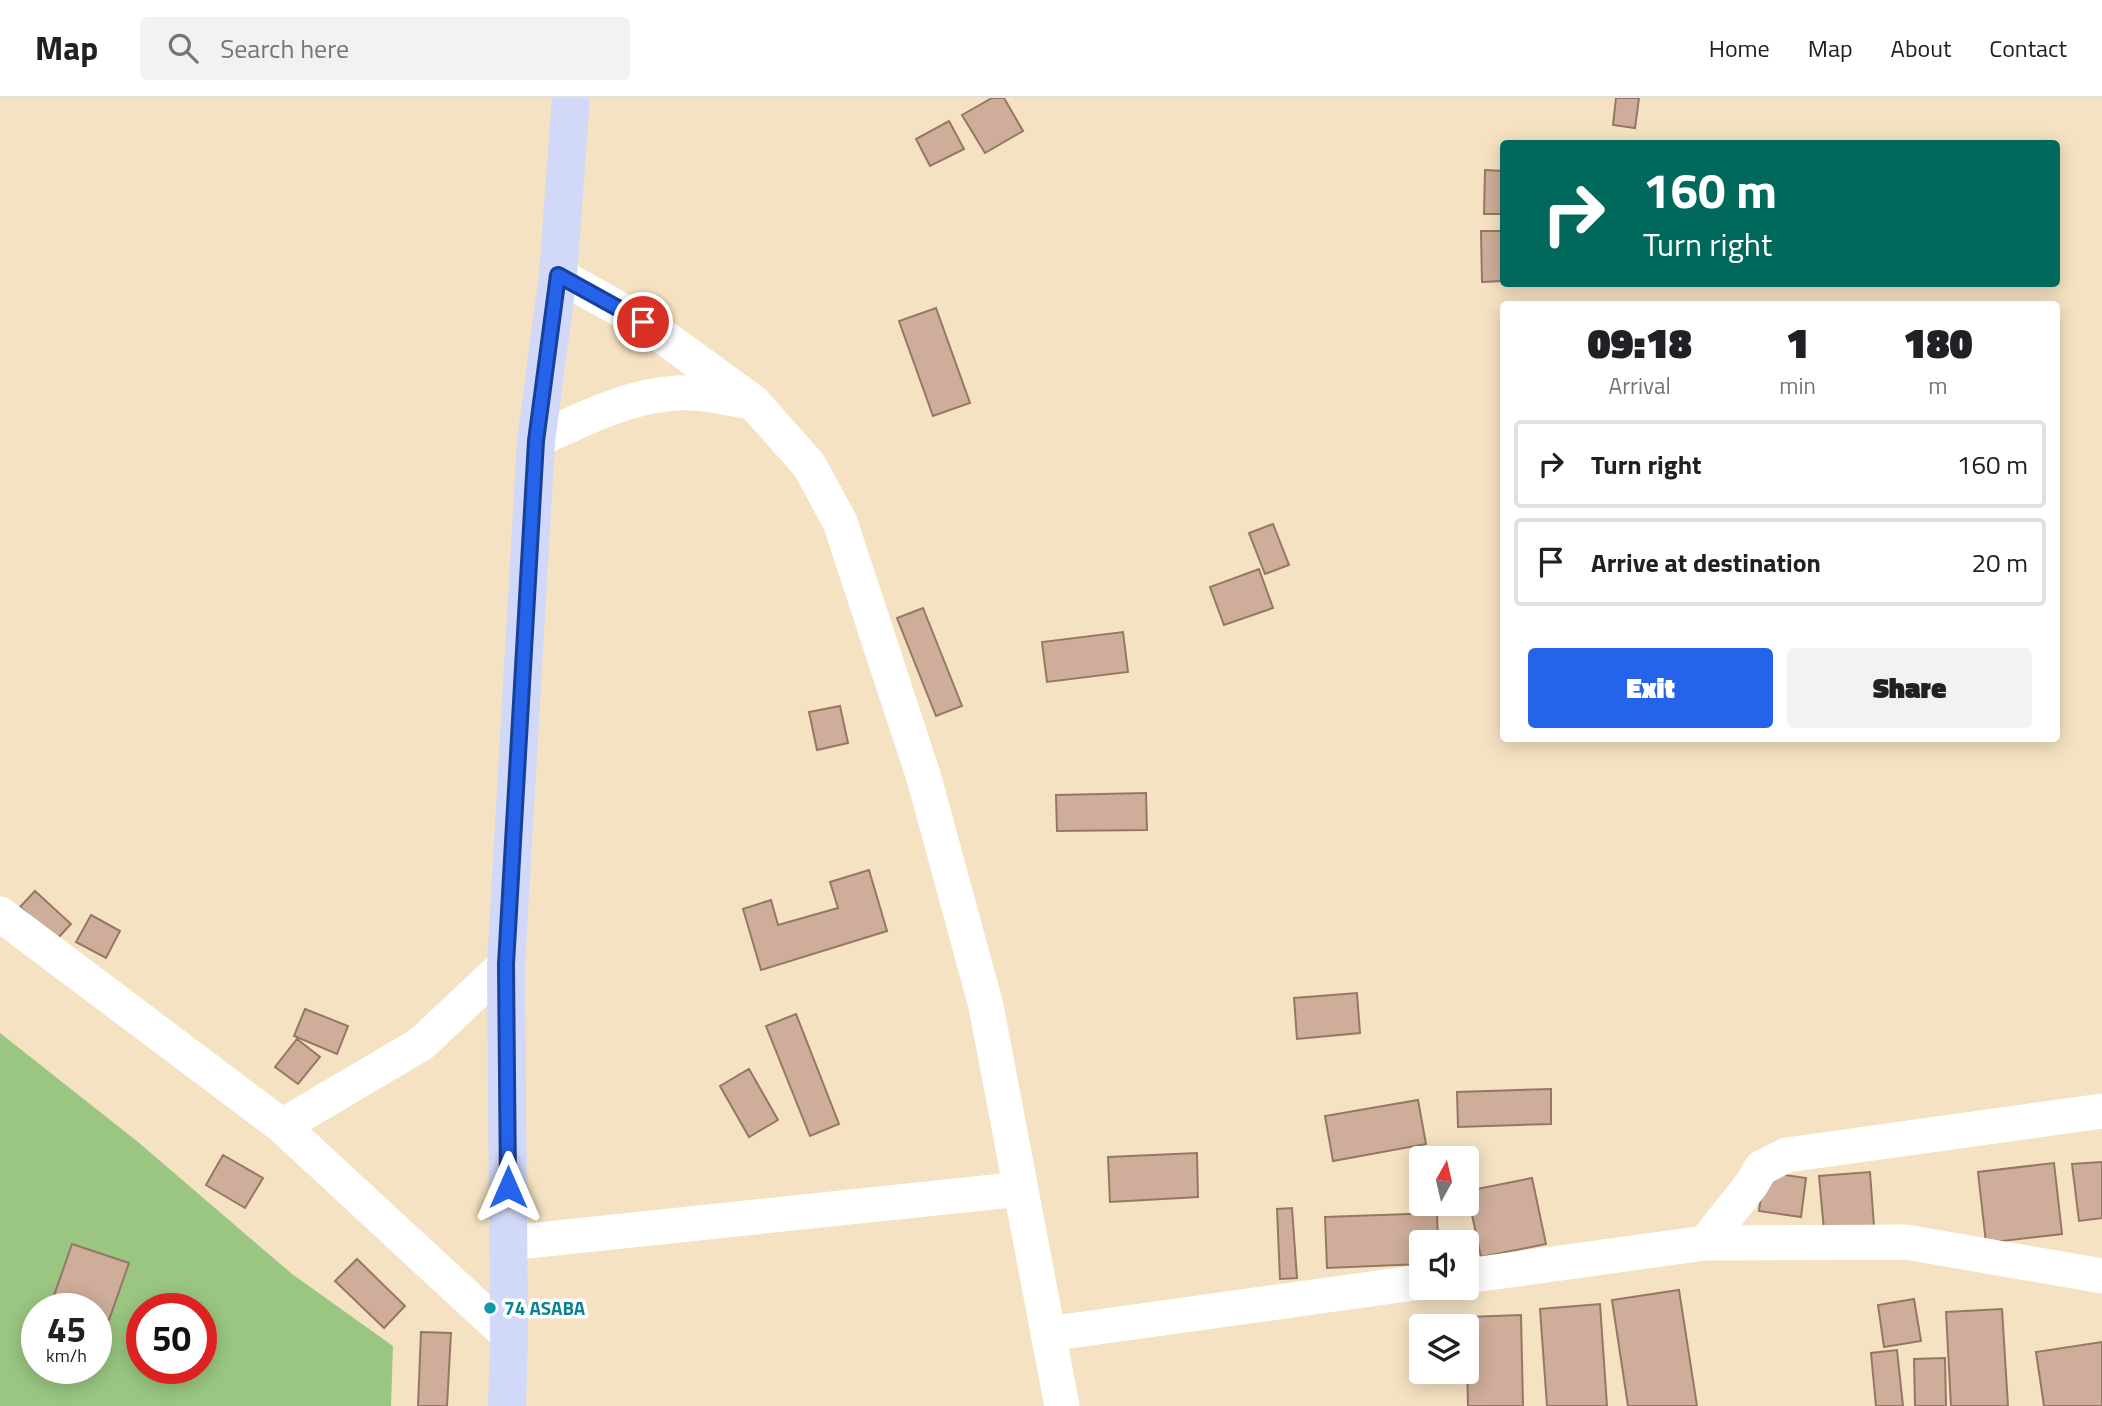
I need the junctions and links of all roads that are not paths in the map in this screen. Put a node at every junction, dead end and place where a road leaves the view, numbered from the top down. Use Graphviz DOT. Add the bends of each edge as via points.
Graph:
graph roads {
  1 [pos="570,98"];
  2 [pos="558,275"];
  3 [pos="753,402"];
  4 [pos="536,441"];
  5 [pos="0,914"];
  6 [pos="506,964"];
  7 [pos="2102,1111"];
  8 [pos="282,1126"];
  9 [pos="1021,1189"];
  10 [pos="508,1243"];
  11 [pos="1705,1243"];
  12 [pos="1479,1274"];
  13 [pos="2102,1276"];
  14 [pos="1409,1284"];
  15 [pos="1048,1334"];
  16 [pos="509,1336"];
  17 [pos="507,1406"];
  18 [pos="1062,1406"];
  1 -- 2 [label="main road"];
  2 -- 3 [label="street" via="643,322"];
  2 -- 4 [label="main road"];
  3 -- 4 [label="street" via="692,393 635,399"];
  3 -- 9 [label="street" via="809,466 840,522 924,778 986,1006"];
  4 -- 6 [label="main road"];
  5 -- 8 [label="street"];
  6 -- 8 [label="street" via="421,1044"];
  6 -- 10 [label="main road"];
  7 -- 11 [label="street" via="1787,1155 1761,1168"];
  8 -- 16 [label="street"];
  9 -- 10 [label="street"];
  9 -- 15 [label="street"];
  10 -- 16 [label="main road"];
  11 -- 12 [label="street"];
  11 -- 13 [label="street" via="1906,1242"];
  14 -- 15 [label="street"];
  15 -- 18 [label="street"];
  16 -- 17 [label="main road"];
}
